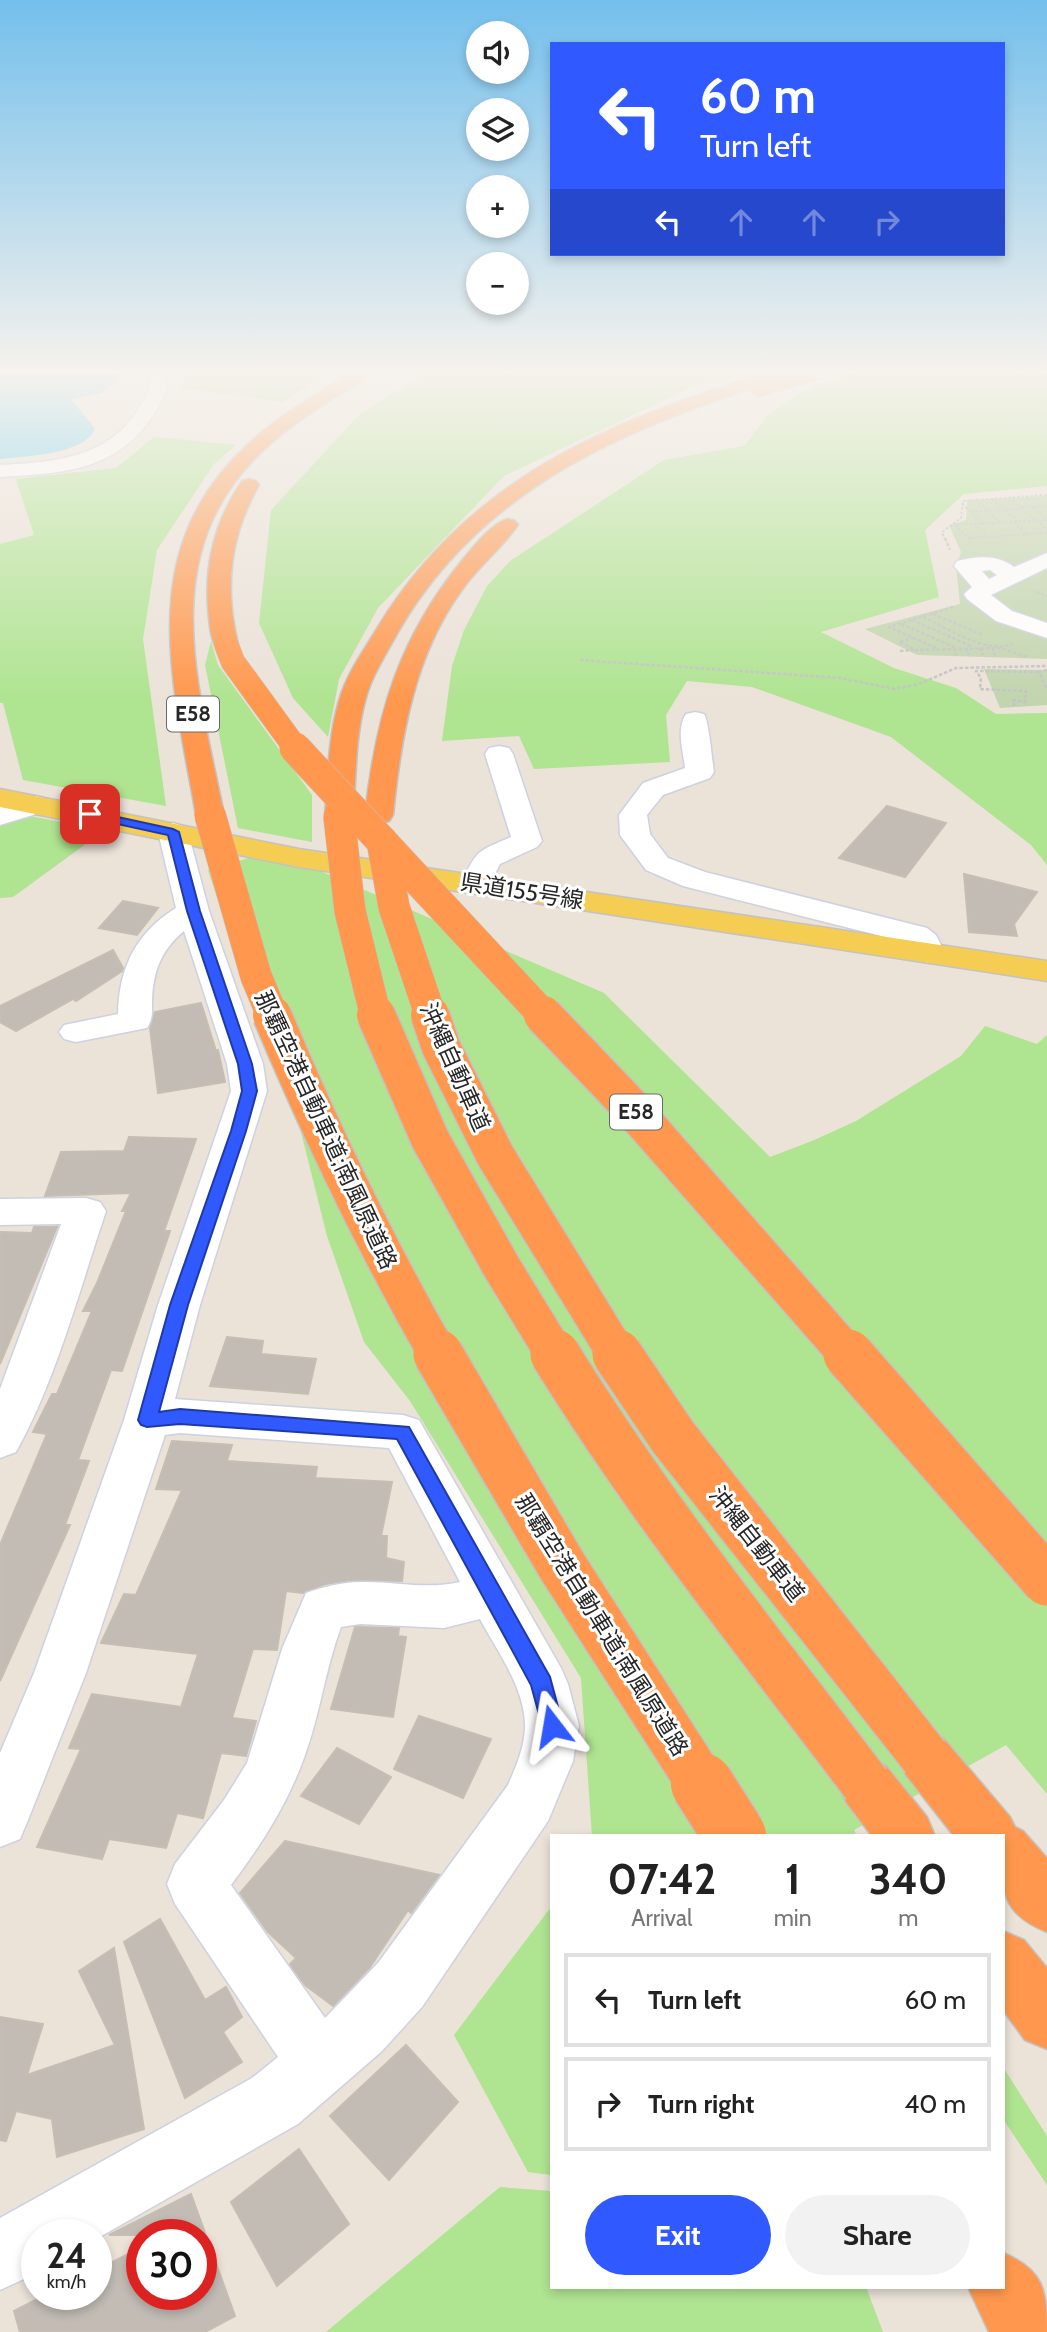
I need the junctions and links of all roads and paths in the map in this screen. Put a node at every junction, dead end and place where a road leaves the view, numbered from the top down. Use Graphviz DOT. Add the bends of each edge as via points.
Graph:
graph roads {
  1 [pos="224,482"];
  2 [pos="252,482"];
  3 [pos="530,482"];
  4 [pos="567,482"];
  5 [pos="1047,495"];
  6 [pos="1033,496"];
  7 [pos="1009,497"];
  8 [pos="976,499"];
  9 [pos="992,499"];
  10 [pos="962,504"];
  11 [pos="1033,507"];
  12 [pos="1047,507"];
  13 [pos="1021,508"];
  14 [pos="1004,510"];
  15 [pos="988,511"];
  16 [pos="971,512"];
  17 [pos="1047,520"];
  18 [pos="1036,521"];
  19 [pos="1016,522"];
  20 [pos="995,523"];
  21 [pos="1001,523"];
  22 [pos="974,524"];
  23 [pos="983,524"];
  24 [pos="955,525"];
  25 [pos="1047,532"];
  26 [pos="1027,534"];
  27 [pos="1008,535"];
  28 [pos="988,537"];
  29 [pos="968,538"];
  30 [pos="1047,560"];
  31 [pos="965,566"];
  32 [pos="1011,575"];
  33 [pos="982,594"];
  34 [pos="932,614"];
  35 [pos="911,620"];
  36 [pos="900,624"];
  37 [pos="1045,629"];
  38 [pos="983,635"];
  39 [pos="914,638"];
  40 [pos="995,640"];
  41 [pos="1008,646"];
  42 [pos="936,648"];
  43 [pos="955,648"];
  44 [pos="966,648"];
  45 [pos="978,648"];
  46 [pos="992,648"];
  47 [pos="931,649"];
  48 [pos="915,650"];
  49 [pos="900,651"];
  50 [pos="933,654"];
  51 [pos="956,655"];
  52 [pos="969,655"];
  53 [pos="983,655"];
  54 [pos="995,655"];
  55 [pos="1027,657"];
  56 [pos="580,660"];
  57 [pos="1047,670"];
  58 [pos="1040,674"];
  59 [pos="1047,690"];
  60 [pos="1014,706"];
  61 [pos="695,720"];
  62 [pos="499,754"];
  63 [pos="0,798"];
  64 [pos="36,805"];
  65 [pos="0,816"];
  66 [pos="359,816"];
  67 [pos="192,824"];
  68 [pos="476,883"];
  69 [pos="193,911"];
  70 [pos="929,953"];
  71 [pos="1047,971"];
  72 [pos="76,1032"];
  73 [pos="0,1212"];
  74 [pos="147,1420"];
  75 [pos="0,1440"];
  76 [pos="1047,1581"];
  77 [pos="493,1595"];
  78 [pos="0,1820"];
  79 [pos="734,1834"];
  80 [pos="904,1834"];
  81 [pos="988,1834"];
  82 [pos="1005,1852"];
  83 [pos="1047,1903"];
  84 [pos="1005,1964"];
  85 [pos="1047,2018"];
  86 [pos="320,2065"];
  87 [pos="66,2219"];
  88 [pos="21,2244"];
  89 [pos="0,2256"];
  90 [pos="1003,2289"];
  91 [pos="1028,2332"];
  1 -- 67 [label="highway, 那覇空港自動車道;南風原道路 / E58" via="187,557 181,612 189,693"];
  2 -- 76 [label="highway, 那覇空港自動車道;南風原道路 / E58, bridge" via="229,520 220,557 218,617 233,663 257,700 470,939 628,1104"];
  3 -- 66 [label="highway, 沖縄自動車道" via="448,547 425,572 398,612 353,699 344,739"];
  4 -- 66 [label="highway, 沖縄自動車道" via="482,549 425,629 405,671 383,763"];
  5 -- 6 [label="path"];
  6 -- 7 [label="path"];
  6 -- 12 [label="path"];
  7 -- 9 [label="path"];
  7 -- 13 [label="path"];
  8 -- 9 [label="path"];
  8 -- 10 [label="path"];
  8 -- 15 [label="path"];
  9 -- 14 [label="path"];
  10 -- 16 [label="path"];
  10 -- 24 [label="path"];
  11 -- 12 [label="path"];
  11 -- 13 [label="path"];
  11 -- 17 [label="path"];
  13 -- 14 [label="path"];
  13 -- 18 [label="path"];
  14 -- 15 [label="path"];
  14 -- 19 [label="path"];
  15 -- 16 [label="path"];
  15 -- 21 [label="path"];
  16 -- 23 [label="path"];
  17 -- 18 [label="path"];
  18 -- 19 [label="path"];
  18 -- 25 [label="path"];
  19 -- 21 [label="path"];
  19 -- 26 [label="path"];
  20 -- 21 [label="path"];
  20 -- 23 [label="path"];
  20 -- 27 [label="path"];
  22 -- 23 [label="path"];
  22 -- 24 [label="path"];
  22 -- 28 [label="path"];
  24 -- 31 [label="path" via="942,532 946,546"];
  25 -- 26 [label="path"];
  26 -- 27 [label="path"];
  27 -- 28 [label="path"];
  28 -- 29 [label="path"];
  30 -- 32 [label="street"];
  31 -- 32 [label="street" via="995,563"];
  31 -- 33 [label="street"];
  32 -- 33 [label="street"];
  33 -- 34 [label="path"];
  33 -- 37 [label="street" via="1004,616"];
  34 -- 35 [label="path"];
  34 -- 38 [label="path"];
  35 -- 36 [label="path"];
  35 -- 45 [label="path"];
  36 -- 39 [label="path" via="889,627"];
  36 -- 43 [label="path"];
  39 -- 42 [label="path"];
  39 -- 48 [label="path" via="898,642"];
  40 -- 41 [label="path"];
  42 -- 43 [label="path"];
  42 -- 47 [label="path"];
  43 -- 44 [label="path"];
  43 -- 51 [label="path"];
  44 -- 45 [label="path"];
  44 -- 52 [label="path"];
  45 -- 46 [label="path"];
  45 -- 53 [label="path"];
  46 -- 54 [label="path"];
  46 -- 55 [label="path"];
  47 -- 48 [label="path"];
  47 -- 50 [label="path"];
  48 -- 49 [label="path"];
  56 -- 57 [label="path" via="840,678 895,689 956,668 1001,665"];
  57 -- 58 [label="path"];
  58 -- 59 [label="path"];
  58 -- 60 [label="path" via="976,671 980,689 1026,691 1025,702 1013,700"];
  61 -- 70 [label="street" via="700,772 653,789 633,815 635,835 657,864 694,879 916,935"];
  62 -- 68 [label="street" via="527,841 488,858"];
  63 -- 64 [label="main road, 県道155号線"];
  64 -- 65 [label="street"];
  64 -- 67 [label="main road, 県道155号線"];
  66 -- 80 [label="highway, 沖縄自動車道, bridge" via="350,911 378,1024 437,1151 545,1342 628,1469"];
  66 -- 81 [label="highway, 沖縄自動車道, bridge" via="437,1035 495,1155 593,1318 673,1437"];
  67 -- 68 [label="main road, 県道155号線" via="299,858"];
  67 -- 69 [label="street"];
  67 -- 79 [label="highway, 那覇空港自動車道;南風原道路 / E58, bridge" via="301,1084 393,1276 562,1566"];
  68 -- 70 [label="main road, 県道155号線"];
  69 -- 72 [label="street" via="157,938 139,967 135,1021"];
  69 -- 74 [label="street" via="245,1064 249,1091"];
  70 -- 71 [label="main road, 県道155号線"];
  73 -- 75 [label="street" via="86,1211"];
  74 -- 77 [label="street" via="180,1416 402,1432"];
  74 -- 78 [label="street" via="60,1673"];
  77 -- 86 [label="street" via="542,1684 552,1726 546,1761 528,1803 400,1985"];
  77 -- 86 [label="street" via="444,1608 360,1602 324,1608 313,1630 269,1776 234,1836 195,1884"];
  82 -- 83 [label="highway"];
  84 -- 85 [label="highway"];
  86 -- 87 [label="street" via="275,2102"];
  88 -- 89 [label="street"];
  90 -- 91 [label="highway"];
}
